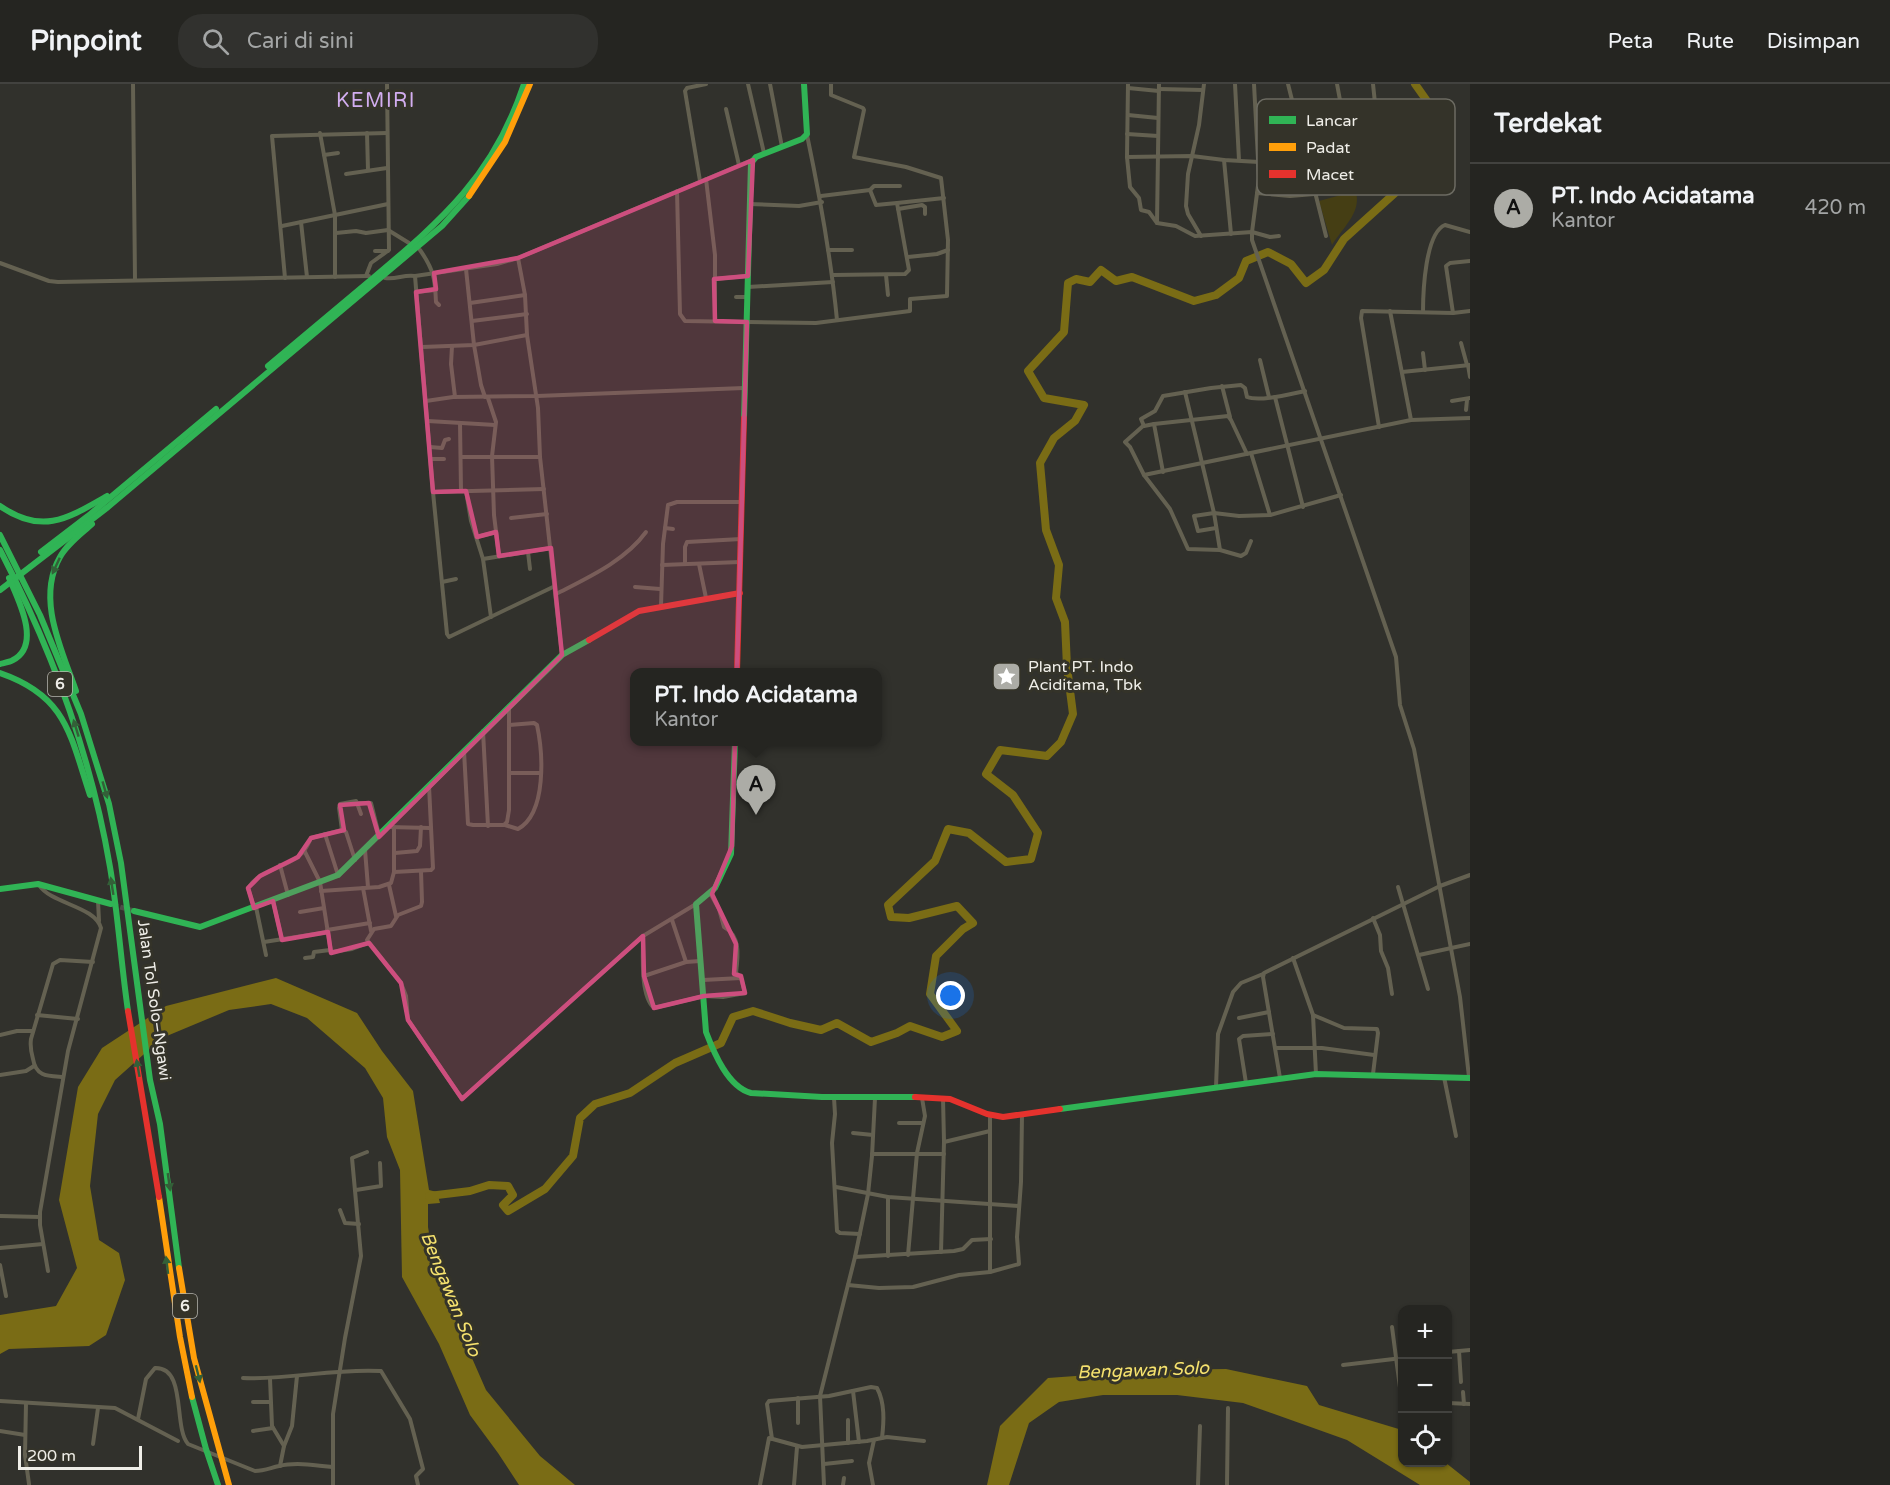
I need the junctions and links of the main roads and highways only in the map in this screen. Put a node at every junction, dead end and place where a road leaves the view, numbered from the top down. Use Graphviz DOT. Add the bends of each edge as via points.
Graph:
graph roads {
  1 [pos="524,84"];
  2 [pos="530,84"];
  3 [pos="804,84"];
  4 [pos="127,483"];
  5 [pos="0,506"];
  6 [pos="108,507"];
  7 [pos="0,535"];
  8 [pos="0,550"];
  9 [pos="43,553"];
  10 [pos="0,558"];
  11 [pos="0,584"];
  12 [pos="0,590"];
  13 [pos="740,593"];
  14 [pos="0,664"];
  15 [pos="737,668"];
  16 [pos="0,673"];
  17 [pos="81,714"];
  18 [pos="735,746"];
  19 [pos="102,825"];
  20 [pos="0,889"];
  21 [pos="111,904"];
  22 [pos="134,911"];
  23 [pos="1469,1077"];
  24 [pos="218,1485"];
  25 [pos="229,1485"];
  1 -- 4 [label="main road" via="495,152 452,209"];
  2 -- 6 [label="main road" via="501,151 454,214"];
  3 -- 13 [label="main road" via="807,134 753,160 750,174"];
  4 -- 5 [label="main road" via="84,509 50,522 25,520"];
  4 -- 9 [label="main road"];
  6 -- 9 [label="main road"];
  6 -- 17 [label="main road, one-way" via="60,557 50,582 49,603"];
  7 -- 17 [label="main road, Jalan Tol Solo–Ngawi / 6" via="40,615"];
  19 -- 8 [label="main road, Jalan Tol Solo–Ngawi / 6, one-way" via="68,705 35,621"];
  9 -- 11 [label="main road"];
  9 -- 12 [label="main road"];
  10 -- 14 [label="main road" via="26,617 28,631 20,655"];
  13 -- 15 [label="main road"];
  13 -- 22 [label="main road" via="635,613 562,655 338,875 199,927"];
  16 -- 19 [label="main road" via="35,688 54,706 68,731"];
  17 -- 25 [label="main road, Jalan Tol Solo–Ngawi / 6, one-way" via="116,832 194,1358"];
  18 -- 23 [label="main road" via="731,854 721,880 696,904 706,1032 735,1083 746,1091 834,1098 943,1098 990,1115 1022,1115 1316,1074"];
  24 -- 19 [label="main road, Jalan Tol Solo–Ngawi / 6, one-way" via="185,1369 171,1291"];
  20 -- 21 [label="main road" via="39,884"];
}
